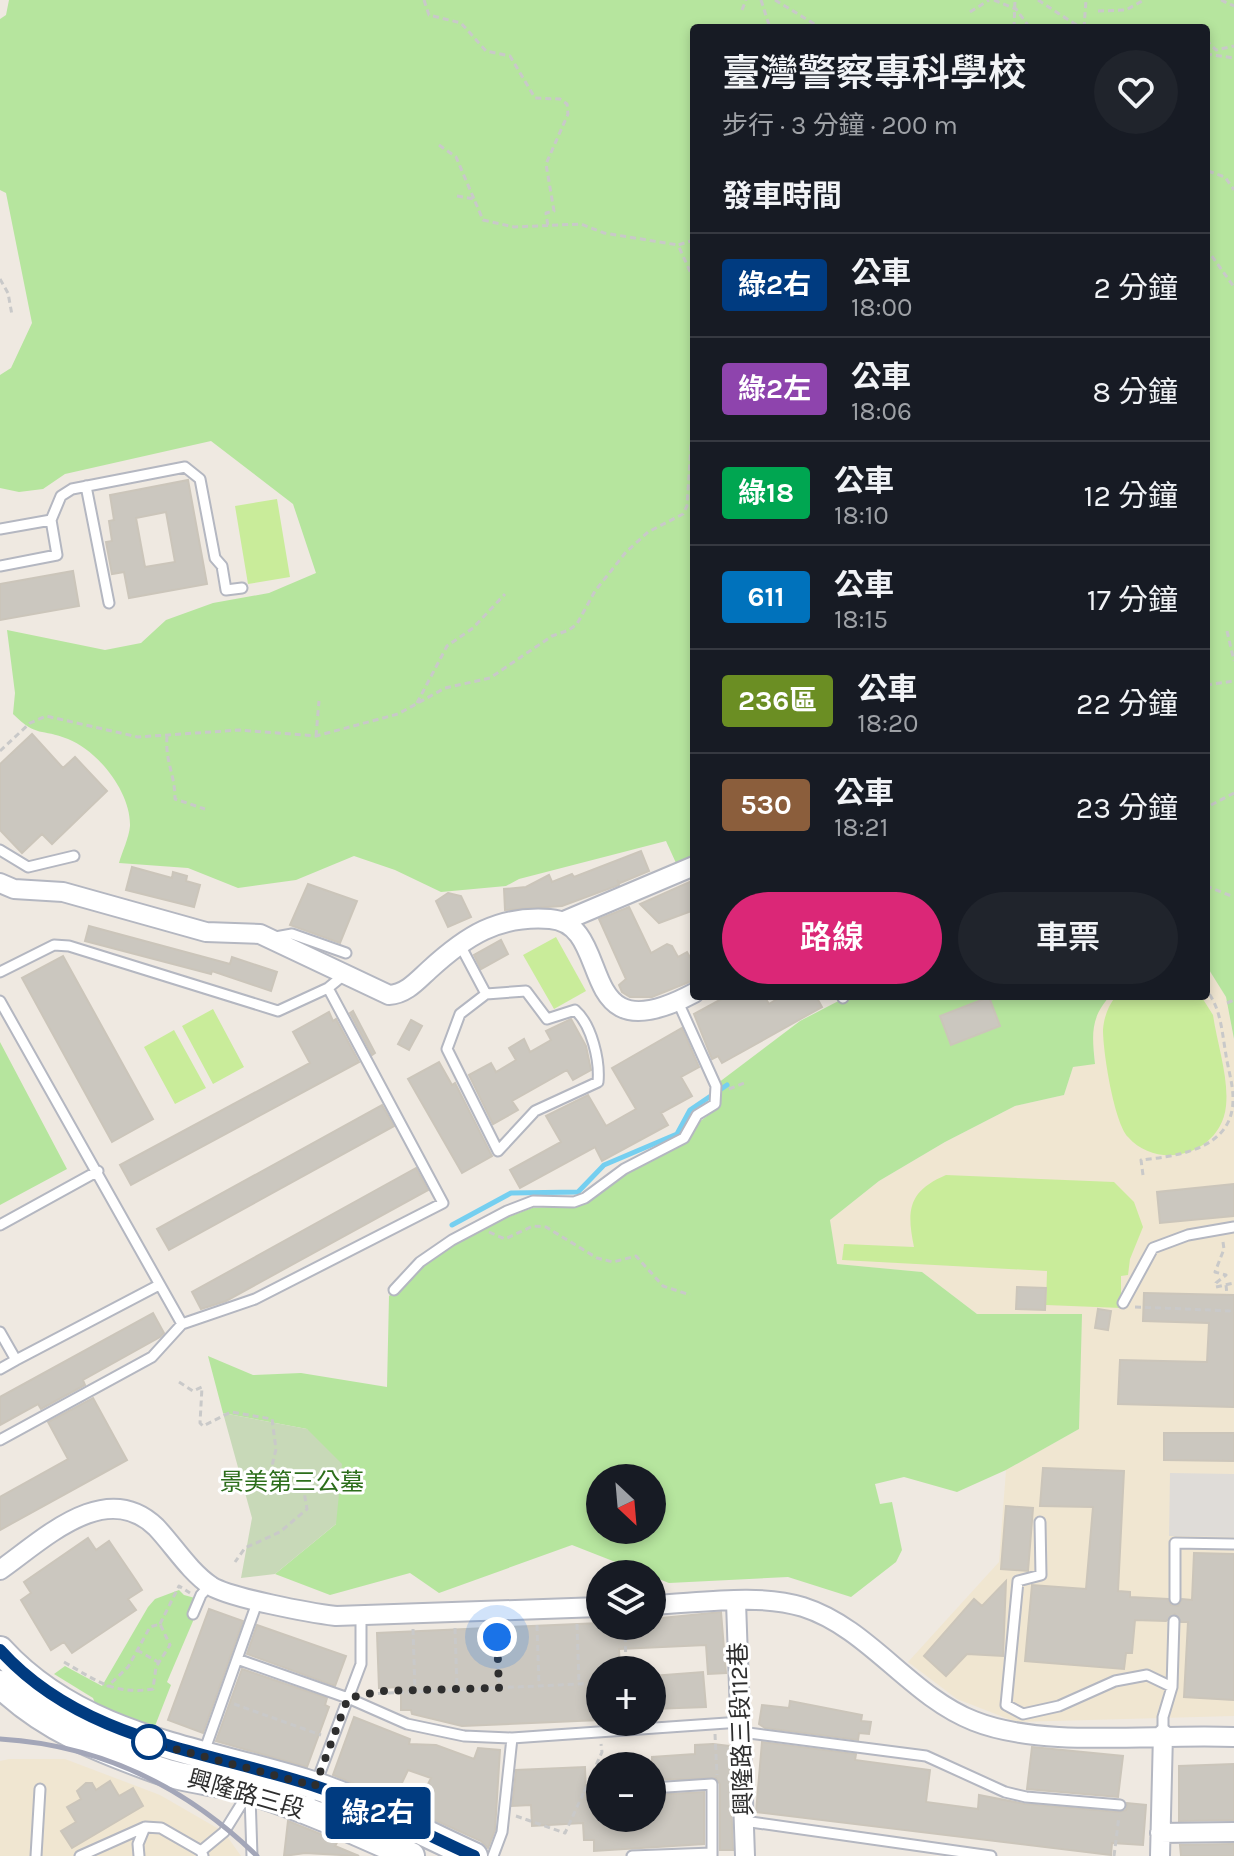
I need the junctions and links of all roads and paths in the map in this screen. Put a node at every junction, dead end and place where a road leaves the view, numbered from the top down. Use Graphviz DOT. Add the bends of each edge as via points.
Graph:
graph roads {
  1 [pos="424,0"];
  2 [pos="746,0"];
  3 [pos="761,0"];
  4 [pos="775,0"];
  5 [pos="992,0"];
  6 [pos="1015,0"];
  7 [pos="1038,0"];
  8 [pos="1086,0"];
  9 [pos="1144,0"];
  10 [pos="1221,0"];
  11 [pos="781,1"];
  12 [pos="1234,6"];
  13 [pos="1012,7"];
  14 [pos="742,10"];
  15 [pos="1098,11"];
  16 [pos="970,12"];
  17 [pos="769,24"];
  18 [pos="815,24"];
  19 [pos="1014,24"];
  20 [pos="1027,24"];
  21 [pos="1076,24"];
  22 [pos="1083,24"];
  23 [pos="1210,44"];
  24 [pos="1234,46"];
  25 [pos="1216,50"];
  26 [pos="1212,56"];
  27 [pos="1234,58"];
  28 [pos="439,145"];
  29 [pos="1210,172"];
  30 [pos="1234,190"];
  31 [pos="457,196"];
  32 [pos="474,199"];
  33 [pos="548,227"];
  34 [pos="690,241"];
  35 [pos="678,245"];
  36 [pos="1210,254"];
  37 [pos="690,267"];
  38 [pos="0,279"];
  39 [pos="1234,287"];
  40 [pos="12,315"];
  41 [pos="690,460"];
  42 [pos="86,486"];
  43 [pos="51,520"];
  44 [pos="0,529"];
  45 [pos="0,566"];
  46 [pos="242,588"];
  47 [pos="505,594"];
  48 [pos="109,603"];
  49 [pos="1227,631"];
  50 [pos="1234,661"];
  51 [pos="1234,681"];
  52 [pos="1210,684"];
  53 [pos="319,701"];
  54 [pos="417,703"];
  55 [pos="167,736"];
  56 [pos="316,736"];
  57 [pos="0,751"];
  58 [pos="1234,793"];
  59 [pos="1211,805"];
  60 [pos="205,809"];
  61 [pos="0,850"];
  62 [pos="74,856"];
  63 [pos="690,868"];
  64 [pos="0,883"];
  65 [pos="1210,888"];
  66 [pos="1234,897"];
  67 [pos="564,921"];
  68 [pos="270,938"];
  69 [pos="459,943"];
  70 [pos="346,953"];
  71 [pos="0,972"];
  72 [pos="345,974"];
  73 [pos="328,988"];
  74 [pos="486,994"];
  75 [pos="1210,997"];
  76 [pos="686,998"];
  77 [pos="1234,1000"];
  78 [pos="0,1001"];
  79 [pos="1227,1003"];
  80 [pos="98,1171"];
  81 [pos="1143,1175"];
  82 [pos="0,1225"];
  83 [pos="480,1225"];
  84 [pos="1222,1227"];
  85 [pos="1234,1227"];
  86 [pos="1234,1283"];
  87 [pos="159,1285"];
  88 [pos="1226,1285"];
  89 [pos="394,1290"];
  90 [pos="690,1295"];
  91 [pos="1227,1295"];
  92 [pos="1136,1300"];
  93 [pos="1123,1303"];
  94 [pos="1234,1311"];
  95 [pos="182,1324"];
  96 [pos="0,1332"];
  97 [pos="16,1360"];
  98 [pos="0,1369"];
  99 [pos="179,1382"];
  100 [pos="0,1440"];
  101 [pos="1040,1522"];
  102 [pos="1234,1544"];
  103 [pos="235,1562"];
  104 [pos="0,1570"];
  105 [pos="205,1590"];
  106 [pos="1175,1599"];
  107 [pos="258,1600"];
  108 [pos="736,1602"];
  109 [pos="666,1604"];
  110 [pos="576,1608"];
  111 [pos="586,1608"];
  112 [pos="536,1609"];
  113 [pos="496,1611"];
  114 [pos="454,1612"];
  115 [pos="193,1614"];
  116 [pos="412,1614"];
  117 [pos="361,1615"];
  118 [pos="1174,1621"];
  119 [pos="160,1624"];
  120 [pos="0,1650"];
  121 [pos="137,1650"];
  122 [pos="237,1659"];
  123 [pos="64,1662"];
  124 [pos="158,1662"];
  125 [pos="0,1684"];
  126 [pos="579,1684"];
  127 [pos="586,1684"];
  128 [pos="539,1686"];
  129 [pos="107,1687"];
  130 [pos="1172,1687"];
  131 [pos="457,1688"];
  132 [pos="499,1688"];
  133 [pos="415,1690"];
  134 [pos="348,1698"];
  135 [pos="222,1700"];
  136 [pos="714,1724"];
  137 [pos="666,1727"];
  138 [pos="741,1727"];
  139 [pos="586,1733"];
  140 [pos="1163,1734"];
  141 [pos="600,1736"];
  142 [pos="1234,1737"];
  143 [pos="512,1738"];
  144 [pos="332,1739"];
  145 [pos="198,1766"];
  146 [pos="255,1781"];
  147 [pos="712,1784"];
  148 [pos="666,1787"];
  149 [pos="40,1789"];
  150 [pos="584,1792"];
  151 [pos="311,1798"];
  152 [pos="1120,1805"];
  153 [pos="505,1812"];
  154 [pos="744,1821"];
  155 [pos="145,1827"];
  156 [pos="1234,1832"];
  157 [pos="1160,1833"];
  158 [pos="202,1854"];
  159 [pos="712,1854"];
  160 [pos="36,1856"];
  161 [pos="80,1856"];
  162 [pos="139,1856"];
  163 [pos="252,1856"];
  164 [pos="411,1856"];
  165 [pos="474,1856"];
  166 [pos="493,1856"];
  167 [pos="632,1856"];
  168 [pos="745,1856"];
  169 [pos="991,1856"];
  170 [pos="1114,1856"];
  171 [pos="1160,1856"];
  1 -- 33 [label="path" via="429,15 461,23 486,51 510,56 535,98 567,104 568,114 546,164 554,211 546,213"];
  2 -- 14 [label="path"];
  3 -- 17 [label="path"];
  4 -- 11 [label="path"];
  5 -- 13 [label="path"];
  5 -- 16 [label="path"];
  6 -- 13 [label="path"];
  7 -- 21 [label="path"];
  8 -- 22 [label="path"];
  9 -- 15 [label="path" via="1126,10"];
  10 -- 12 [label="path"];
  11 -- 18 [label="path"];
  13 -- 19 [label="path"];
  13 -- 20 [label="path"];
  23 -- 25 [label="path"];
  24 -- 25 [label="path"];
  25 -- 26 [label="path"];
  26 -- 27 [label="path"];
  28 -- 32 [label="path" via="456,157"];
  29 -- 30 [label="path" via="1225,177"];
  31 -- 32 [label="path"];
  32 -- 33 [label="path" via="483,220"];
  33 -- 35 [label="path" via="581,224"];
  34 -- 35 [label="path"];
  35 -- 37 [label="path"];
  36 -- 39 [label="path"];
  38 -- 40 [label="path"];
  41 -- 54 [label="path" via="683,514 648,532 626,552 569,630 490,678 445,688"];
  42 -- 43 [label="lane" via="61,496"];
  42 -- 46 [label="lane" via="185,467 200,479 226,590"];
  42 -- 48 [label="lane"];
  43 -- 44 [label="lane"];
  43 -- 45 [label="lane" via="57,555"];
  47 -- 54 [label="path" via="447,646"];
  49 -- 50 [label="path"];
  51 -- 52 [label="path"];
  53 -- 56 [label="path"];
  54 -- 56 [label="path" via="377,721"];
  55 -- 56 [label="path" via="239,730"];
  55 -- 57 [label="path" via="128,736 46,716 30,723"];
  55 -- 60 [label="path" via="165,761 175,777 175,799"];
  58 -- 59 [label="path"];
  61 -- 62 [label="lane" via="28,867"];
  63 -- 67 [label="street"];
  64 -- 68 [label="street" via="63,892 206,932"];
  65 -- 66 [label="path"];
  67 -- 69 [label="street" via="506,921"];
  67 -- 76 [label="street" via="576,931 614,1005 645,1010"];
  68 -- 70 [label="lane" via="292,934"];
  68 -- 72 [label="street"];
  69 -- 72 [label="street" via="399,994 389,995"];
  69 -- 74 [label="lane"];
  71 -- 73 [label="lane" via="54,945 278,1011"];
  72 -- 73 [label="lane"];
  73 -- 95 [label="lane" via="443,1203 255,1299"];
  74 -- 74 [label="lane" via="460,1014 447,1049 498,1151 535,1111 598,1082 600,1065 575,1010 547,1019 526,991"];
  75 -- 81 [label="path" via="1219,1014 1233,1098 1231,1117 1193,1152 1141,1160"];
  76 -- 83 [label="lane" via="716,1086 715,1104 697,1115 684,1138 624,1169 585,1198 533,1201"];
  77 -- 79 [label="path"];
  78 -- 80 [label="lane"];
  80 -- 82 [label="lane"];
  80 -- 87 [label="lane"];
  83 -- 89 [label="lane" via="420,1262"];
  83 -- 90 [label="path" via="495,1238 505,1239 533,1226 546,1227 597,1258 613,1262 636,1256 663,1286"];
  84 -- 85 [label="lane"];
  84 -- 88 [label="path" via="1224,1249 1215,1272 1226,1275 1216,1287"];
  84 -- 93 [label="lane" via="1153,1248"];
  86 -- 88 [label="path"];
  87 -- 95 [label="lane"];
  87 -- 97 [label="lane"];
  88 -- 91 [label="path"];
  92 -- 94 [label="path" via="1135,1310"];
  95 -- 100 [label="lane" via="152,1357"];
  96 -- 97 [label="lane"];
  97 -- 98 [label="lane"];
  99 -- 103 [label="path" via="193,1391 202,1387 203,1426 231,1412 272,1419 272,1466 284,1487 303,1486 307,1509 280,1532 245,1548"];
  101 -- 130 [label="lane" via="1041,1575 1018,1581 1006,1705 1023,1714 1147,1675"];
  102 -- 106 [label="lane" via="1175,1543"];
  104 -- 105 [label="street" via="75,1518 119,1508 144,1518"];
  105 -- 107 [label="street"];
  105 -- 115 [label="lane"];
  105 -- 119 [label="path" via="185,1592 179,1586"];
  107 -- 117 [label="street" via="315,1614"];
  107 -- 122 [label="lane"];
  108 -- 109 [label="street"];
  108 -- 138 [label="street, 興隆路三段112巷"];
  108 -- 140 [label="street" via="783,1603 828,1618 932,1699 1000,1730 1051,1737"];
  110 -- 111 [label="street"];
  110 -- 112 [label="street"];
  110 -- 126 [label="path"];
  112 -- 113 [label="street"];
  112 -- 128 [label="path"];
  113 -- 114 [label="street"];
  113 -- 132 [label="path"];
  114 -- 116 [label="street"];
  114 -- 131 [label="path"];
  116 -- 117 [label="street"];
  116 -- 133 [label="path"];
  117 -- 134 [label="lane" via="361,1664"];
  118 -- 130 [label="lane"];
  119 -- 121 [label="path" via="150,1627"];
  119 -- 124 [label="path" via="170,1645"];
  120 -- 145 [label="main road, 興隆路三段" via="38,1685 98,1721"];
  121 -- 124 [label="path"];
  121 -- 129 [label="path"];
  122 -- 134 [label="lane"];
  122 -- 135 [label="lane"];
  123 -- 129 [label="path"];
  124 -- 129 [label="path" via="153,1689"];
  125 -- 145 [label="main road, 興隆路三段" via="19,1703 82,1743 160,1771"];
  126 -- 127 [label="path"];
  126 -- 128 [label="path"];
  128 -- 132 [label="path"];
  130 -- 140 [label="lane"];
  131 -- 132 [label="path"];
  131 -- 133 [label="path"];
  133 -- 134 [label="path"];
  134 -- 143 [label="lane" via="407,1724 464,1736"];
  134 -- 144 [label="lane"];
  135 -- 144 [label="path"];
  135 -- 145 [label="lane"];
  136 -- 137 [label="lane"];
  136 -- 138 [label="lane"];
  136 -- 147 [label="path" via="717,1779"];
  138 -- 152 [label="lane" via="926,1756 1015,1795"];
  138 -- 154 [label="street, 興隆路三段112巷"];
  139 -- 143 [label="lane"];
  140 -- 142 [label="street"];
  140 -- 157 [label="street"];
  141 -- 150 [label="path" via="602,1752"];
  143 -- 153 [label="lane"];
  144 -- 151 [label="lane"];
  145 -- 146 [label="main road, 興隆路三段"];
  146 -- 151 [label="main road, 興隆路三段"];
  146 -- 158 [label="lane" via="224,1832"];
  146 -- 163 [label="lane"];
  147 -- 148 [label="lane"];
  147 -- 159 [label="lane"];
  149 -- 160 [label="lane"];
  150 -- 153 [label="path" via="565,1833"];
  151 -- 164 [label="main road, 興隆路三段"];
  151 -- 165 [label="main road, 興隆路三段"];
  152 -- 170 [label="path"];
  153 -- 166 [label="lane"];
  154 -- 168 [label="street, 興隆路三段112巷"];
  154 -- 169 [label="lane"];
  155 -- 158 [label="lane" via="161,1828"];
  155 -- 161 [label="lane"];
  155 -- 162 [label="lane"];
  156 -- 157 [label="street"];
  157 -- 171 [label="street"];
  159 -- 167 [label="lane"];
}
